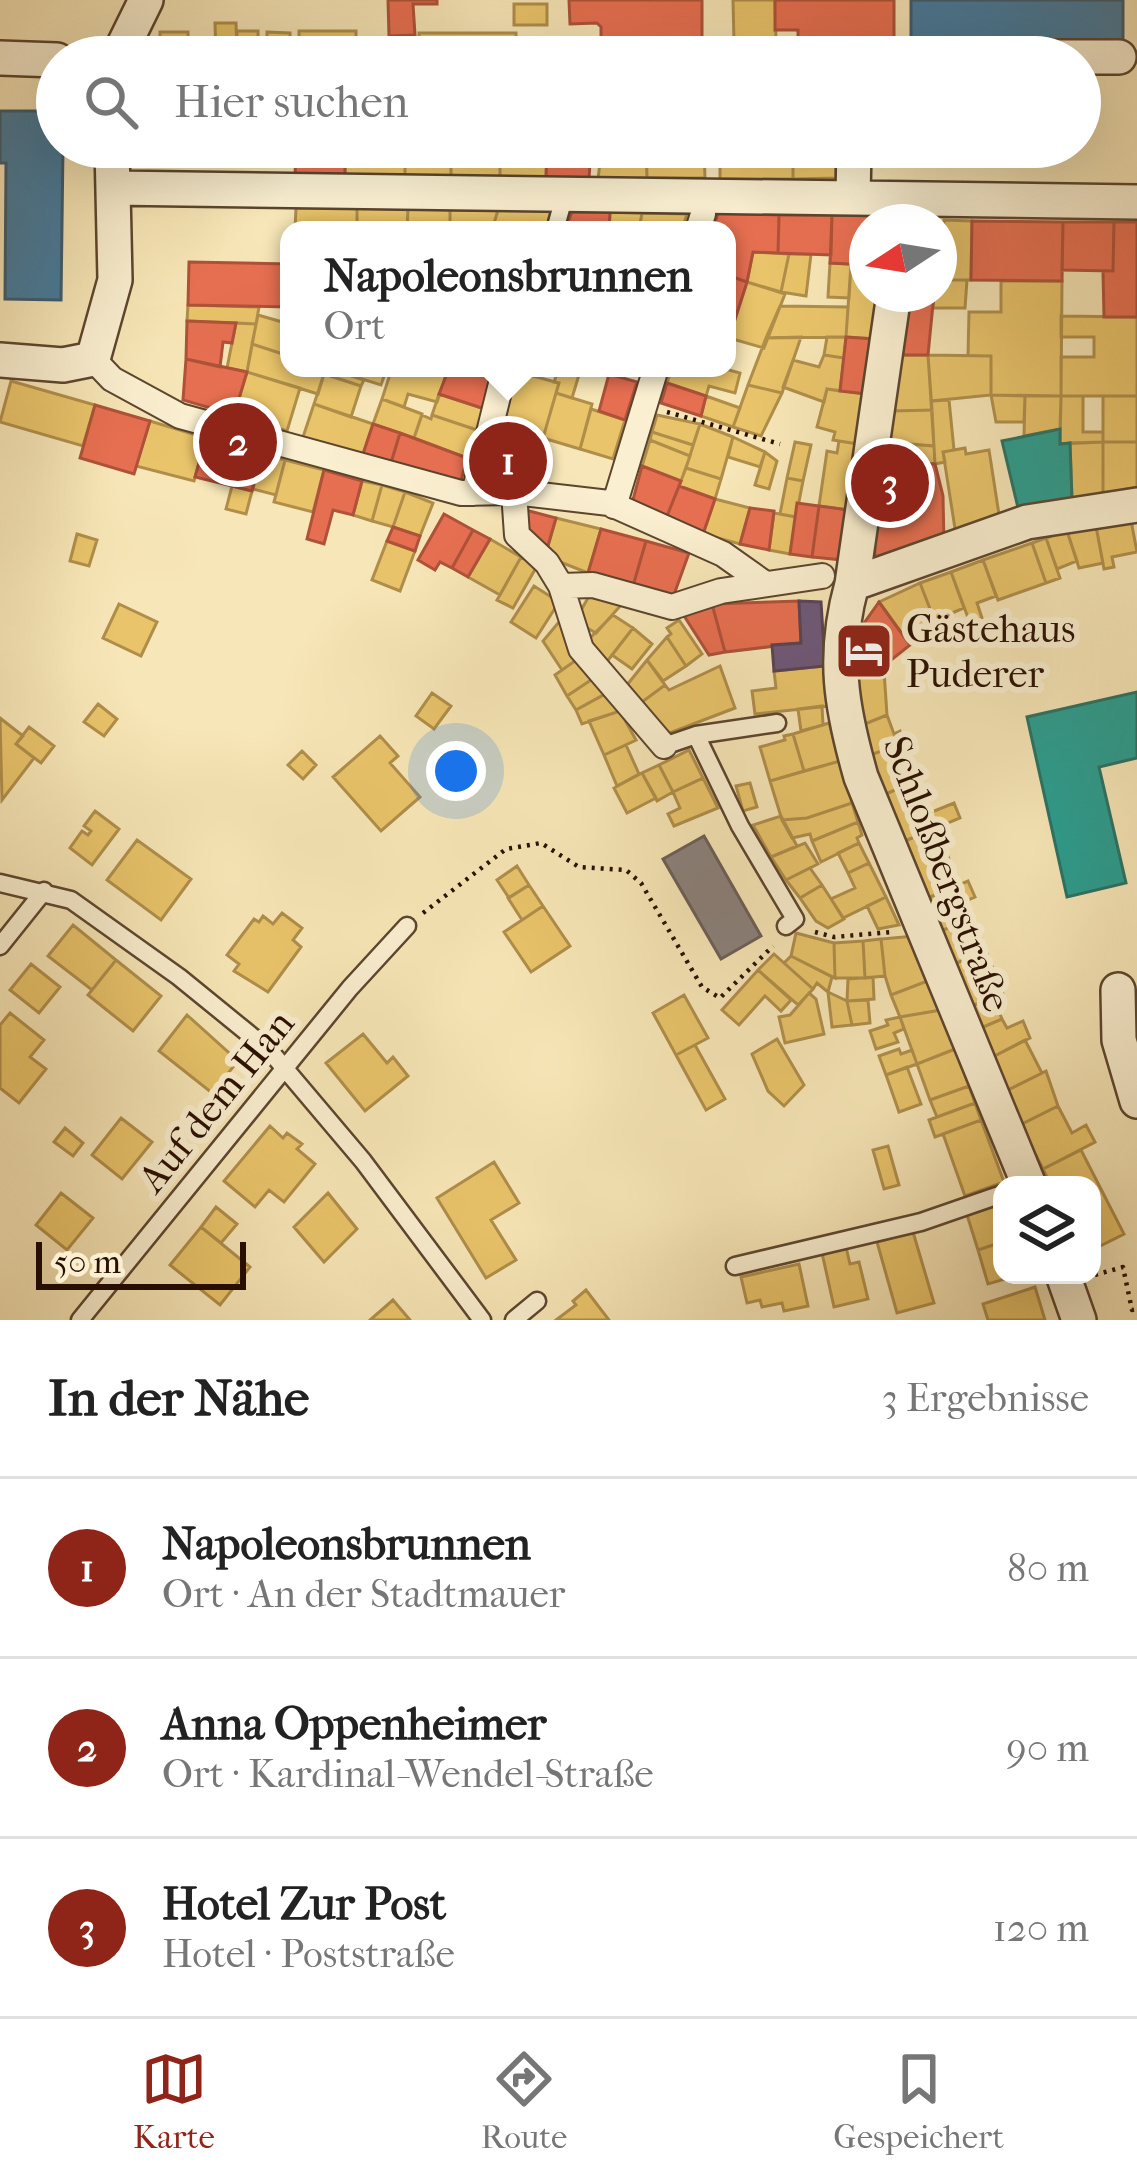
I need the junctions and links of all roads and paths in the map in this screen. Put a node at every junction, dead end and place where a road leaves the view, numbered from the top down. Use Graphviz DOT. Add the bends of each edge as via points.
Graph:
graph roads {
  1 [pos="146,0"];
  2 [pos="128,36"];
  3 [pos="0,58"];
  4 [pos="36,59"];
  5 [pos="112,168"];
  6 [pos="854,168"];
  7 [pos="112,188"];
  8 [pos="565,194"];
  9 [pos="853,197"];
  10 [pos="1137,202"];
  11 [pos="882,204"];
  12 [pos="957,208"];
  13 [pos="702,213"];
  14 [pos="558,221"];
  15 [pos="889,312"];
  16 [pos="93,358"];
  17 [pos="0,360"];
  18 [pos="503,377"];
  19 [pos="653,377"];
  20 [pos="645,406"];
  21 [pos="780,444"];
  22 [pos="514,492"];
  23 [pos="474,493"];
  24 [pos="1137,505"];
  25 [pos="614,506"];
  26 [pos="837,580"];
  27 [pos="764,584"];
  28 [pos="561,586"];
  29 [pos="777,723"];
  30 [pos="696,735"];
  31 [pos="664,746"];
  32 [pos="0,883"];
  33 [pos="44,891"];
  34 [pos="921,920"];
  35 [pos="790,923"];
  36 [pos="407,926"];
  37 [pos="0,946"];
  38 [pos="1118,990"];
  39 [pos="286,1069"];
  40 [pos="1137,1101"];
  41 [pos="1024,1176"];
  42 [pos="993,1196"];
  43 [pos="735,1266"];
  44 [pos="1101,1274"];
  45 [pos="1066,1284"];
  46 [pos="538,1300"];
  47 [pos="1137,1309"];
  48 [pos="80,1320"];
  49 [pos="482,1320"];
  50 [pos="514,1320"];
  51 [pos="1079,1320"];
  1 -- 2 [label="street"];
  3 -- 4 [label="street"];
  5 -- 7 [label="street"];
  6 -- 9 [label="street"];
  7 -- 8 [label="street"];
  7 -- 16 [label="street" via="115,280"];
  8 -- 13 [label="street"];
  8 -- 14 [label="lane"];
  9 -- 11 [label="street"];
  9 -- 13 [label="street"];
  10 -- 12 [label="street"];
  15 -- 26 [label="street, Schloßbergstraße"];
  16 -- 17 [label="street" via="63,365"];
  16 -- 23 [label="street" via="112,379 180,416"];
  18 -- 23 [label="street"];
  19 -- 20 [label="street"];
  20 -- 21 [label="path"];
  20 -- 25 [label="street"];
  22 -- 23 [label="street"];
  22 -- 25 [label="street"];
  22 -- 28 [label="street" via="517,535"];
  24 -- 26 [label="street" via="1027,523"];
  25 -- 27 [label="street" via="723,554"];
  26 -- 27 [label="street"];
  26 -- 34 [label="street, Schloßbergstraße" via="843,711 861,777"];
  27 -- 28 [label="street" via="672,607 593,585"];
  28 -- 31 [label="street" via="581,649"];
  29 -- 30 [label="lane"];
  30 -- 31 [label="lane"];
  30 -- 35 [label="lane"];
  32 -- 33 [label="lane"];
  33 -- 37 [label="lane"];
  33 -- 39 [label="lane" via="71,900 179,977"];
  34 -- 35 [label="path" via="879,935 834,937"];
  34 -- 41 [label="street, Schloßbergstraße"];
  35 -- 36 [label="path" via="720,998 702,986 626,870 579,867 541,843 506,849"];
  36 -- 39 [label="lane, Auf dem Han"];
  38 -- 40 [label="street" via="1119,1040"];
  39 -- 48 [label="lane, Auf dem Han"];
  39 -- 49 [label="lane"];
  42 -- 43 [label="lane" via="921,1222"];
  44 -- 47 [label="path" via="1124,1267"];
  45 -- 51 [label="street"];
  46 -- 50 [label="lane"];
}
